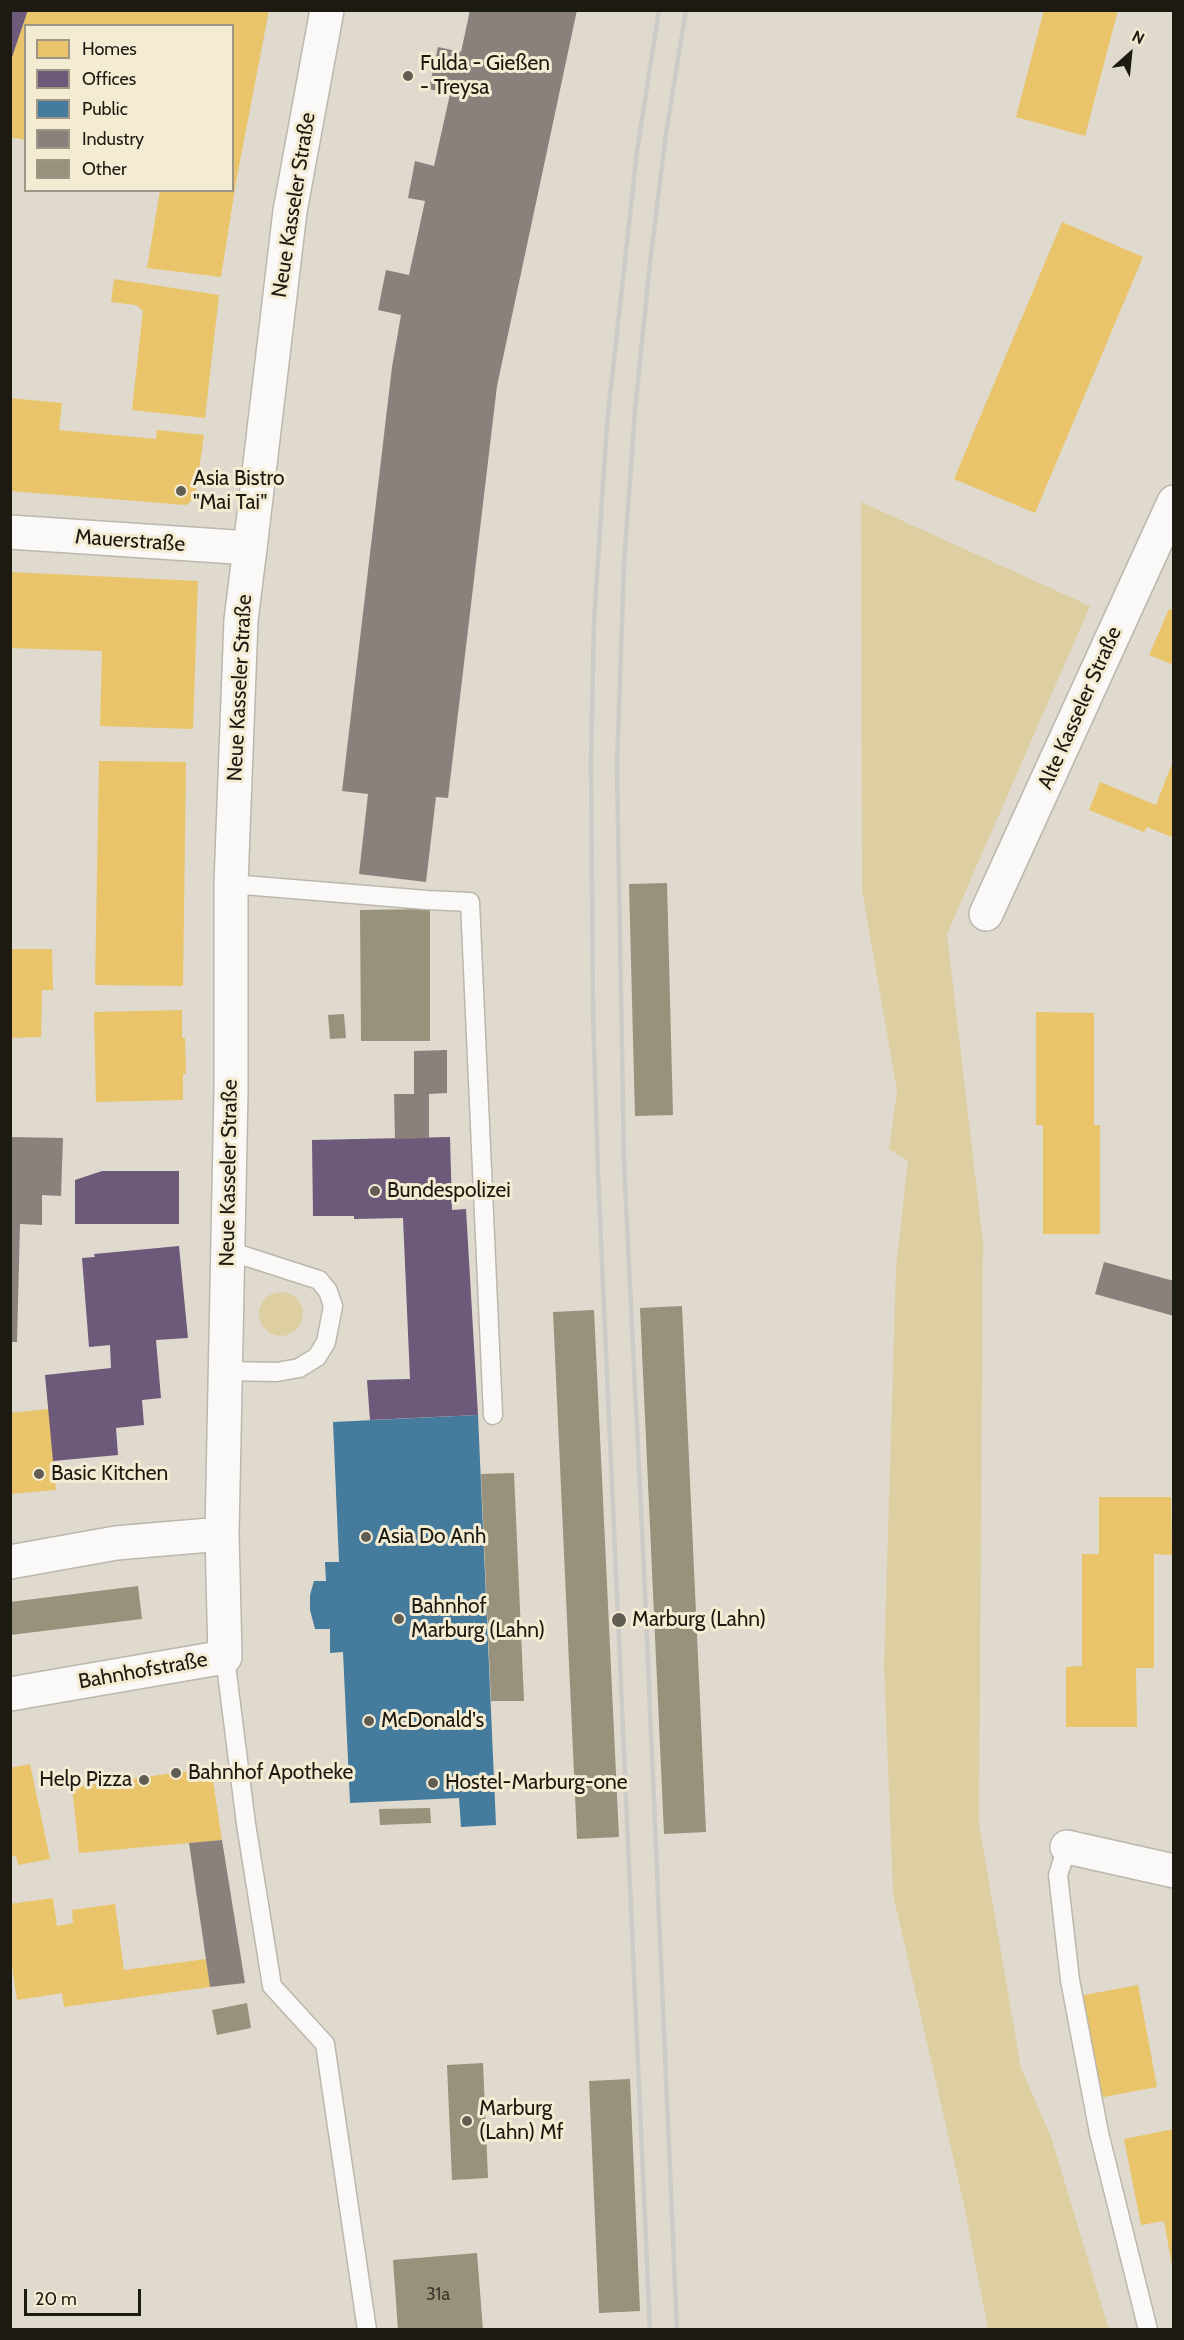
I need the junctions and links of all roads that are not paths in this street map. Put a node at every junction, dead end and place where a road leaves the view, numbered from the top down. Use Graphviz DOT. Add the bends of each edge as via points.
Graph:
graph roads {
  1 [pos="327,10"];
  2 [pos="1173,502"];
  3 [pos="10,532"];
  4 [pos="250,548"];
  5 [pos="231,884"];
  6 [pos="986,914"];
  7 [pos="228,1251"];
  8 [pos="226,1371"];
  9 [pos="493,1414"];
  10 [pos="222,1534"];
  11 [pos="10,1562"];
  12 [pos="225,1657"];
  13 [pos="10,1694"];
  14 [pos="1067,1846"];
  15 [pos="1173,1871"];
  16 [pos="367,2330"];
  17 [pos="1148,2330"];
  1 -- 4 [label="street, Neue Kasseler Straße" via="290,211"];
  2 -- 6 [label="street, Alte Kasseler Straße"];
  3 -- 4 [label="street, Mauerstraße"];
  4 -- 5 [label="street, Neue Kasseler Straße" via="241,620"];
  5 -- 7 [label="street, Neue Kasseler Straße"];
  5 -- 9 [label="lane" via="470,902"];
  7 -- 8 [label="street, Neue Kasseler Straße"];
  7 -- 8 [label="lane" via="319,1280 333,1306 326,1342 317,1357 299,1368 277,1372"];
  8 -- 10 [label="street, Bahnhofstraße"];
  10 -- 11 [label="street" via="116,1543"];
  10 -- 12 [label="street, Bahnhofstraße"];
  12 -- 13 [label="street, Bahnhofstraße"];
  12 -- 16 [label="lane" via="272,1986 325,2044"];
  14 -- 15 [label="street"];
  14 -- 17 [label="lane" via="1058,1875 1070,1980 1099,2133"];
}
